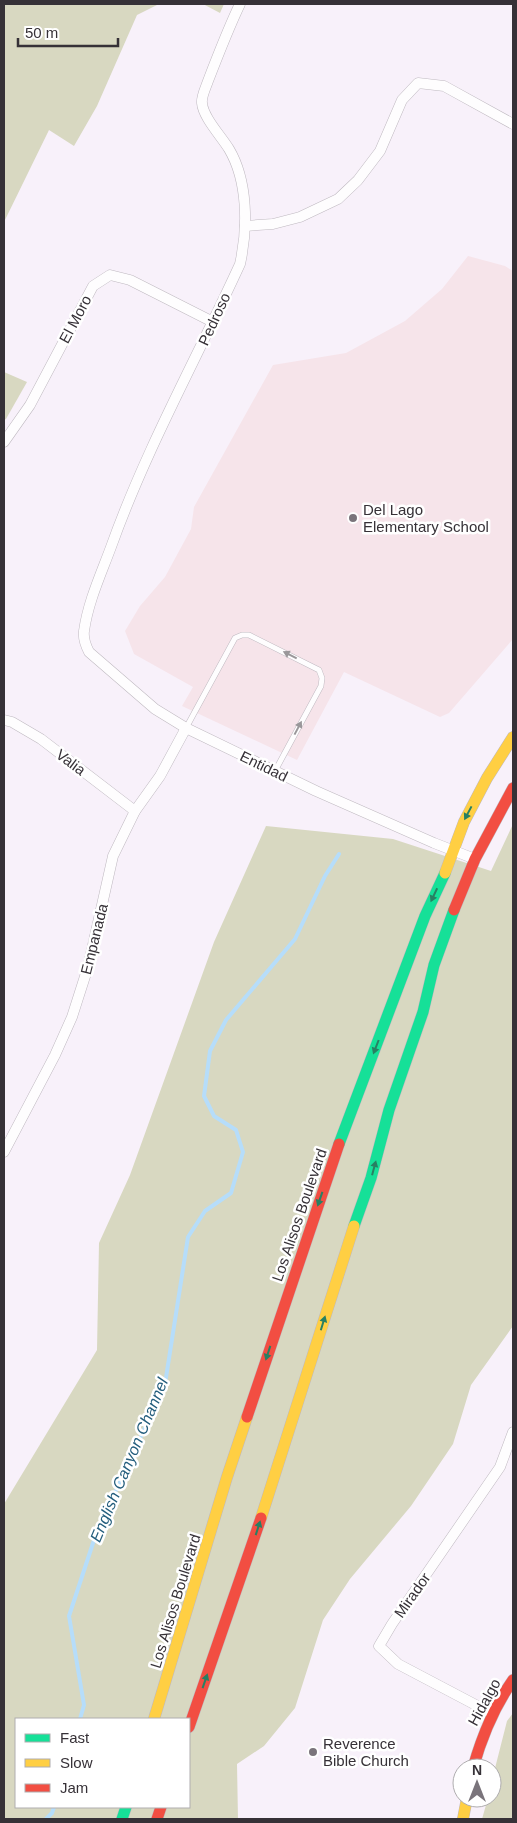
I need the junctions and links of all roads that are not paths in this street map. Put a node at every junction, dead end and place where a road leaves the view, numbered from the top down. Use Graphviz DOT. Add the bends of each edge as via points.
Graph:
graph roads {
  1 [pos="240,4"];
  2 [pos="513,124"];
  3 [pos="246,226"];
  4 [pos="214,322"];
  5 [pos="4,442"];
  6 [pos="84,632"];
  7 [pos="4,720"];
  8 [pos="186,728"];
  9 [pos="513,737"];
  10 [pos="275,771"];
  11 [pos="513,788"];
  12 [pos="135,812"];
  13 [pos="452,850"];
  14 [pos="476,859"];
  15 [pos="4,1152"];
  16 [pos="513,1432"];
  17 [pos="513,1680"];
  18 [pos="491,1713"];
  19 [pos="154,1718"];
  20 [pos="190,1724"];
  21 [pos="476,1758"];
  1 -- 3 [label="street, Pedroso" via="222,43 202,102 206,116 230,151 239,175"];
  2 -- 3 [label="street" via="444,86 418,83 402,100 380,151 358,180 338,199 300,217"];
  3 -- 4 [label="street, Pedroso" via="240,264"];
  4 -- 5 [label="street, El Moro" via="130,280 110,275 93,286 30,405"];
  4 -- 6 [label="street, Pedroso" via="126,506"];
  6 -- 8 [label="street, Entidad" via="89,652 155,709"];
  7 -- 12 [label="street, Valia" via="41,740"];
  8 -- 10 [label="street, Entidad"];
  10 -- 8 [label="lane, one-way" via="321,686 322,678 319,670 249,635 235,638"];
  8 -- 12 [label="street, Empanada" via="160,776"];
  9 -- 13 [label="main road, Los Alisos Boulevard, one-way" via="487,778"];
  10 -- 13 [label="street, Entidad"];
  11 -- 14 [label="main road"];
  12 -- 15 [label="street, Empanada" via="113,856 88,967 72,1017"];
  13 -- 14 [label="street, Entidad"];
  13 -- 19 [label="main road, Los Alisos Boulevard, one-way" via="330,1169 227,1477"];
  20 -- 14 [label="main road, one-way" via="252,1546 371,1178 389,1110 423,1012 434,965"];
  16 -- 18 [label="street, Mirador" via="500,1467 379,1646 398,1664"];
  17 -- 18 [label="main road, Hidalgo"];
  18 -- 21 [label="main road, Hidalgo"];
}
